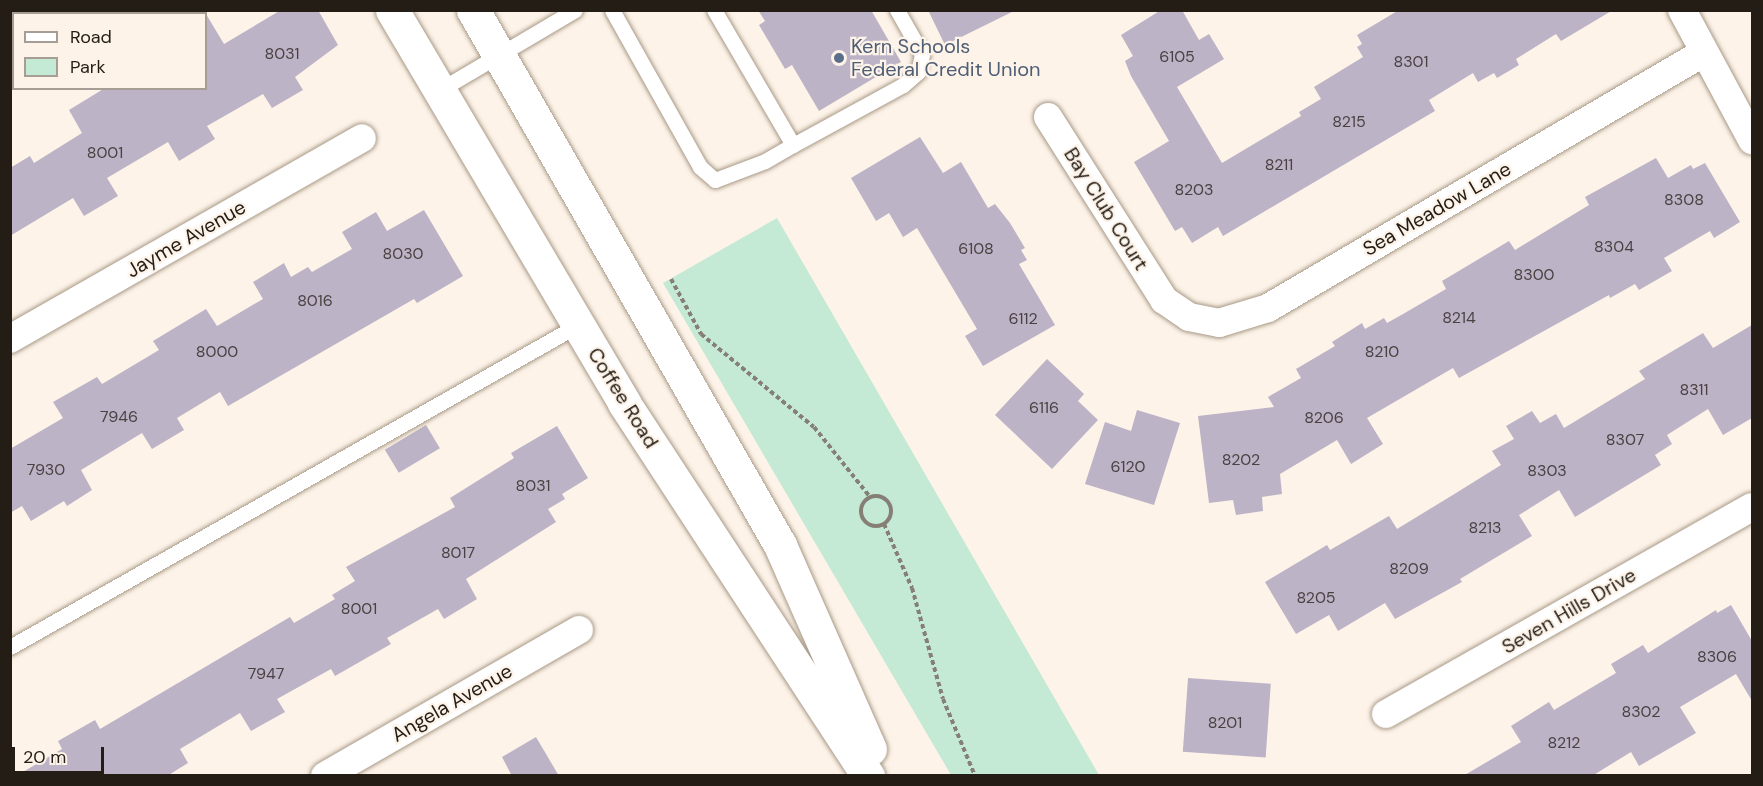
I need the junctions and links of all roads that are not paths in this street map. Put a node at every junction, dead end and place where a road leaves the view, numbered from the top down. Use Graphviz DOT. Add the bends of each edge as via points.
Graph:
graph roads {
  1 [pos="392,10"];
  2 [pos="473,10"];
  3 [pos="575,10"];
  4 [pos="612,10"];
  5 [pos="714,10"];
  6 [pos="897,10"];
  7 [pos="1682,10"];
  8 [pos="1703,53"];
  9 [pos="498,56"];
  10 [pos="438,91"];
  11 [pos="1048,117"];
  12 [pos="362,138"];
  13 [pos="1752,140"];
  14 [pos="793,145"];
  15 [pos="1164,300"];
  16 [pos="578,325"];
  17 [pos="10,339"];
  18 [pos="1752,507"];
  19 [pos="579,630"];
  20 [pos="10,647"];
  21 [pos="1386,714"];
  22 [pos="325,776"];
  23 [pos="868,776"];
  24 [pos="882,776"];
  1 -- 10 [label="main road, Coffee Road"];
  2 -- 9 [label="main road"];
  3 -- 9 [label="lane"];
  4 -- 14 [label="lane" via="700,167 715,180 765,161"];
  5 -- 14 [label="lane"];
  6 -- 14 [label="lane" via="922,54 918,72 903,85"];
  7 -- 8 [label="street"];
  8 -- 13 [label="street"];
  8 -- 15 [label="street, Sea Meadow Lane" via="1268,308 1219,323 1189,317"];
  9 -- 10 [label="lane"];
  9 -- 24 [label="main road" via="780,544"];
  10 -- 16 [label="main road, Coffee Road"];
  11 -- 15 [label="street, Bay Club Court"];
  12 -- 17 [label="street, Jayme Avenue"];
  16 -- 20 [label="lane"];
  16 -- 23 [label="main road, Coffee Road" via="624,403"];
  18 -- 21 [label="street, Seven Hills Drive"];
  19 -- 22 [label="street, Angela Avenue"];
}
